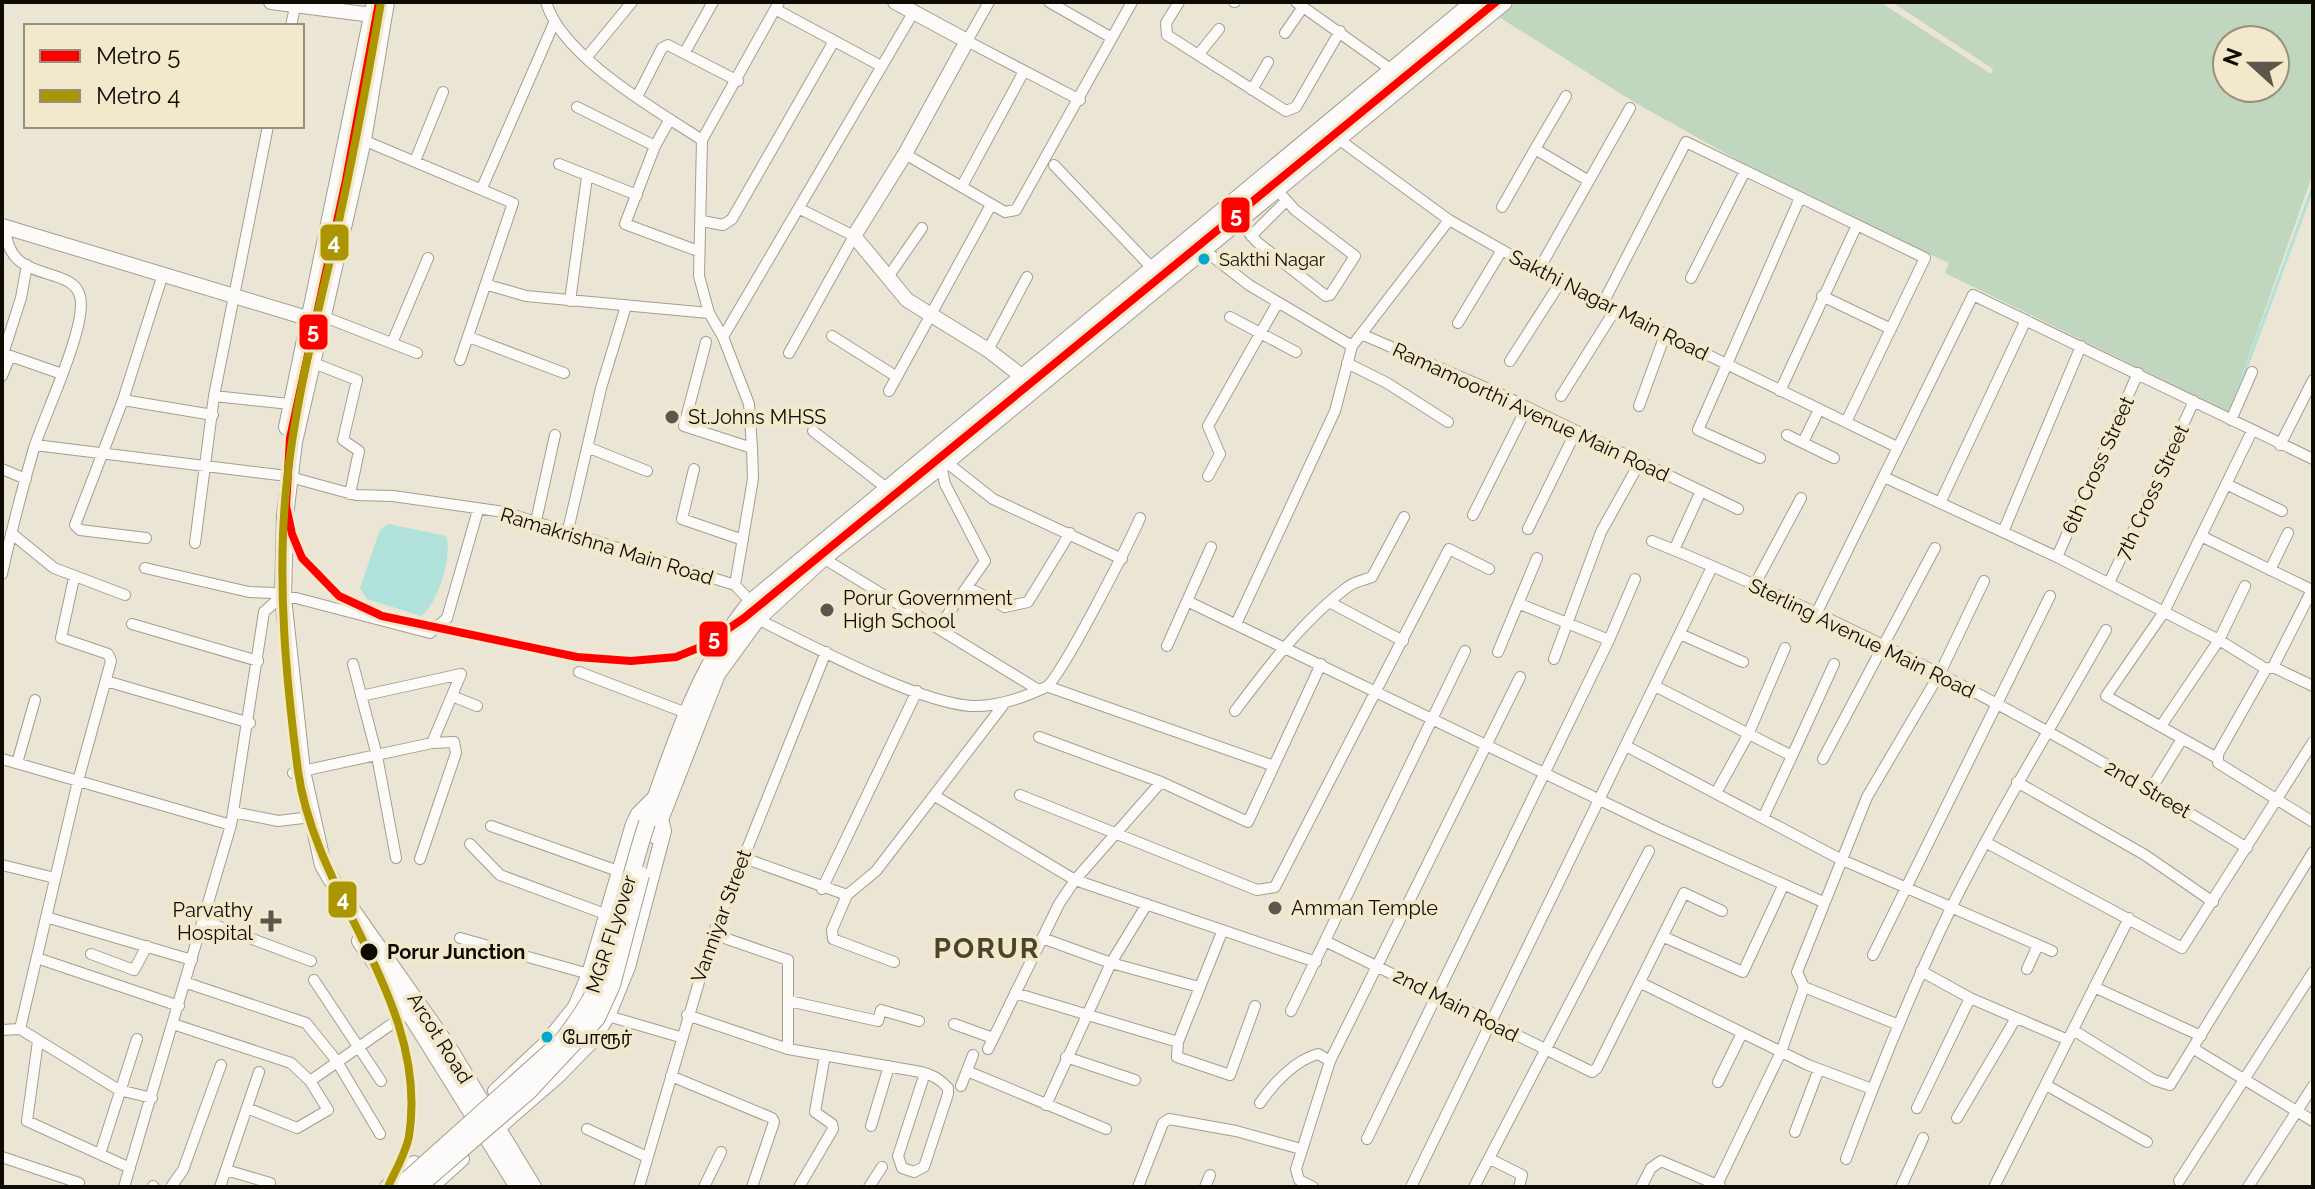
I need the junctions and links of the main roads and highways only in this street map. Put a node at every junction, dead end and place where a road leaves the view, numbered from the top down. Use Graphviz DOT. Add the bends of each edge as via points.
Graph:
graph roads {
  1 [pos="1474,2"];
  2 [pos="1504,2"];
  3 [pos="379,9"];
  4 [pos="315,317"];
  5 [pos="1085,336"];
  6 [pos="1020,386"];
  7 [pos="284,476"];
  8 [pos="865,518"];
  9 [pos="306,818"];
  10 [pos="654,825"];
  11 [pos="476,1109"];
  12 [pos="491,1134"];
  13 [pos="416,1161"];
  14 [pos="428,1186"];
  15 [pos="399,1187"];
  16 [pos="518,1187"];
  17 [pos="533,1187"];
  1 -- 5 [label="main road" via="1154,270"];
  2 -- 5 [label="main road" via="1337,138 1280,195 1238,220"];
  3 -- 4 [label="main road, Arcot Road"];
  3 -- 4 [label="main road, Arcot Road" via="363,140"];
  4 -- 7 [label="main road, Arcot Road" via="311,362"];
  4 -- 7 [label="main road, Arcot Road" via="290,404"];
  5 -- 6 [label="main road"];
  6 -- 8 [label="main road" via="889,490"];
  6 -- 8 [label="main road" via="944,464"];
  7 -- 9 [label="main road, Arcot Road" via="278,597"];
  8 -- 10 [label="main road" via="757,619 717,674"];
  8 -- 10 [label="main road, MGR FLyover" via="751,602 727,631 656,796"];
  9 -- 11 [label="main road, Arcot Road" via="337,889 416,998"];
  9 -- 11 [label="main road, Arcot Road" via="316,869 331,897"];
  10 -- 14 [label="main road, MGR FLyover, bridge" via="612,985 597,1018"];
  10 -- 15 [label="main road, MGR FLyover, bridge" via="579,1018 562,1041"];
  11 -- 12 [label="main road"];
  12 -- 16 [label="main road"];
  12 -- 17 [label="main road"];
  13 -- 14 [label="main road"];
}
